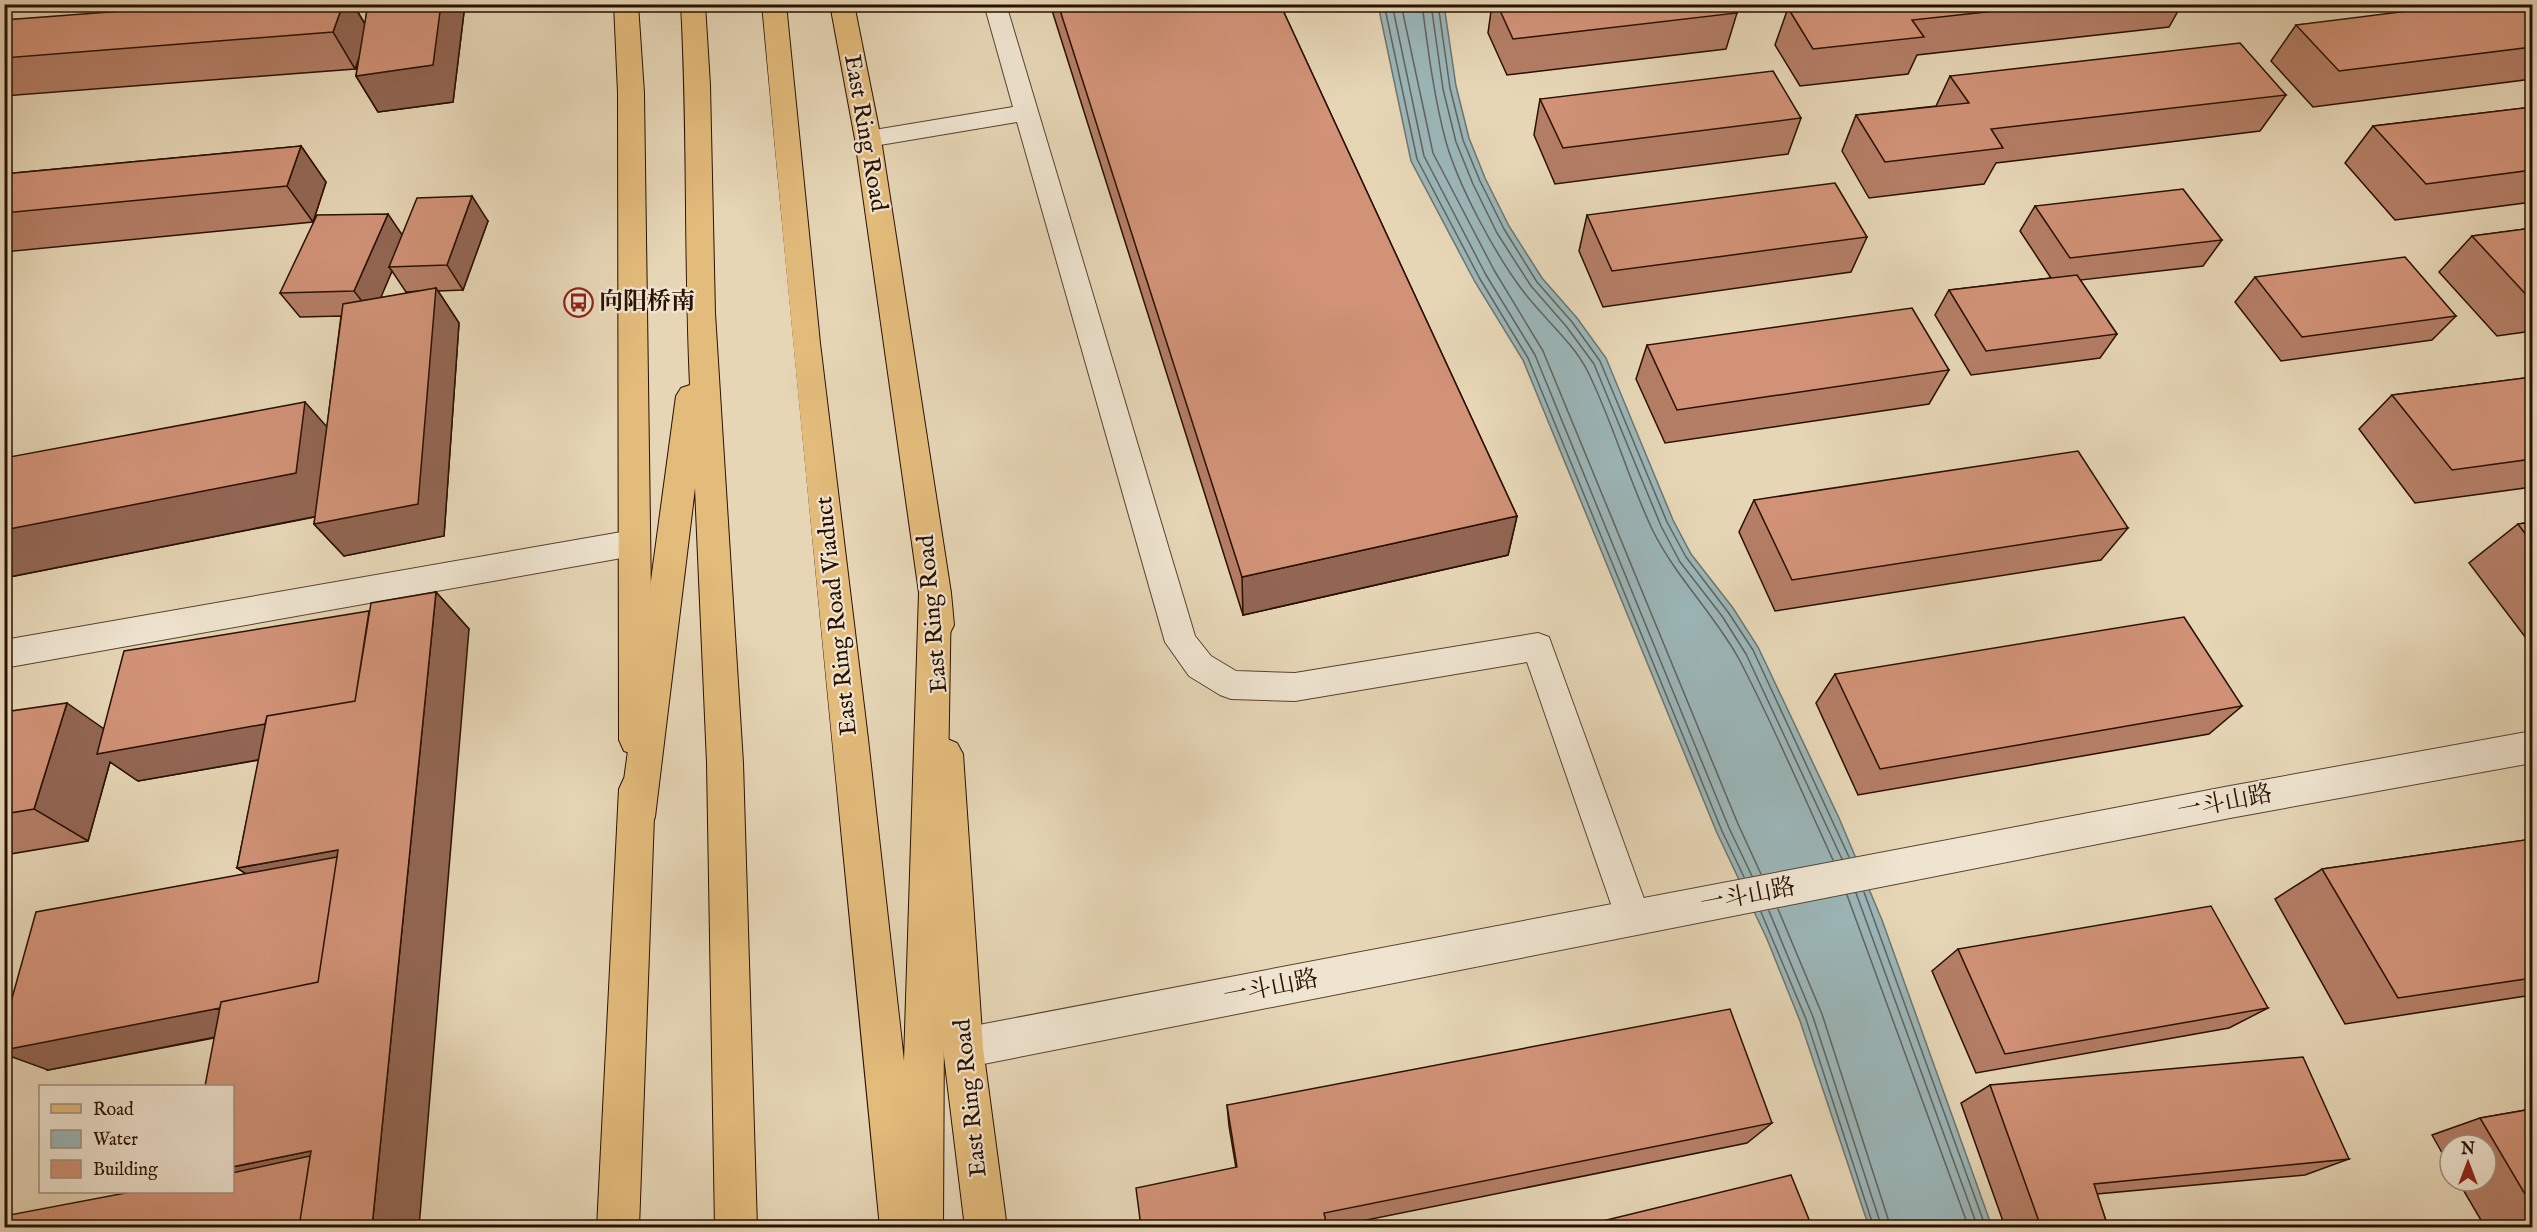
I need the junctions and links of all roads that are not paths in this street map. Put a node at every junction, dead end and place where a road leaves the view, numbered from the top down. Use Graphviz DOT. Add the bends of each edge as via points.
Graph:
graph roads {
  1 [pos="626,4"];
  2 [pos="693,4"];
  3 [pos="774,4"];
  4 [pos="842,4"];
  5 [pos="995,4"];
  6 [pos="1026,113"];
  7 [pos="868,140"];
  8 [pos="701,314"];
  9 [pos="633,543"];
  10 [pos="935,593"];
  11 [pos="4,654"];
  12 [pos="2532,747"];
  13 [pos="637,817"];
  14 [pos="1633,918"];
  15 [pos="963,1048"];
  16 [pos="618,1227"];
  17 [pos="736,1227"];
  18 [pos="901,1227"];
  19 [pos="922,1227"];
  20 [pos="986,1227"];
  1 -- 9 [label="main road" via="632,93"];
  2 -- 8 [label="main road"];
  3 -- 18 [label="main road, East Ring Road Viaduct" via="806,343"];
  4 -- 7 [label="main road, East Ring Road"];
  5 -- 6 [label="lane"];
  6 -- 7 [label="lane"];
  6 -- 14 [label="lane" via="1181,642 1200,666 1231,685 1294,687 1538,647"];
  7 -- 10 [label="main road, East Ring Road"];
  8 -- 13 [label="main road"];
  8 -- 17 [label="main road" via="725,763"];
  9 -- 11 [label="street"];
  9 -- 13 [label="main road"];
  10 -- 15 [label="main road, East Ring Road"];
  10 -- 19 [label="main road"];
  12 -- 14 [label="street, 一斗山路"];
  13 -- 16 [label="main road"];
  14 -- 15 [label="street, 一斗山路"];
  15 -- 20 [label="main road, East Ring Road"];
}
